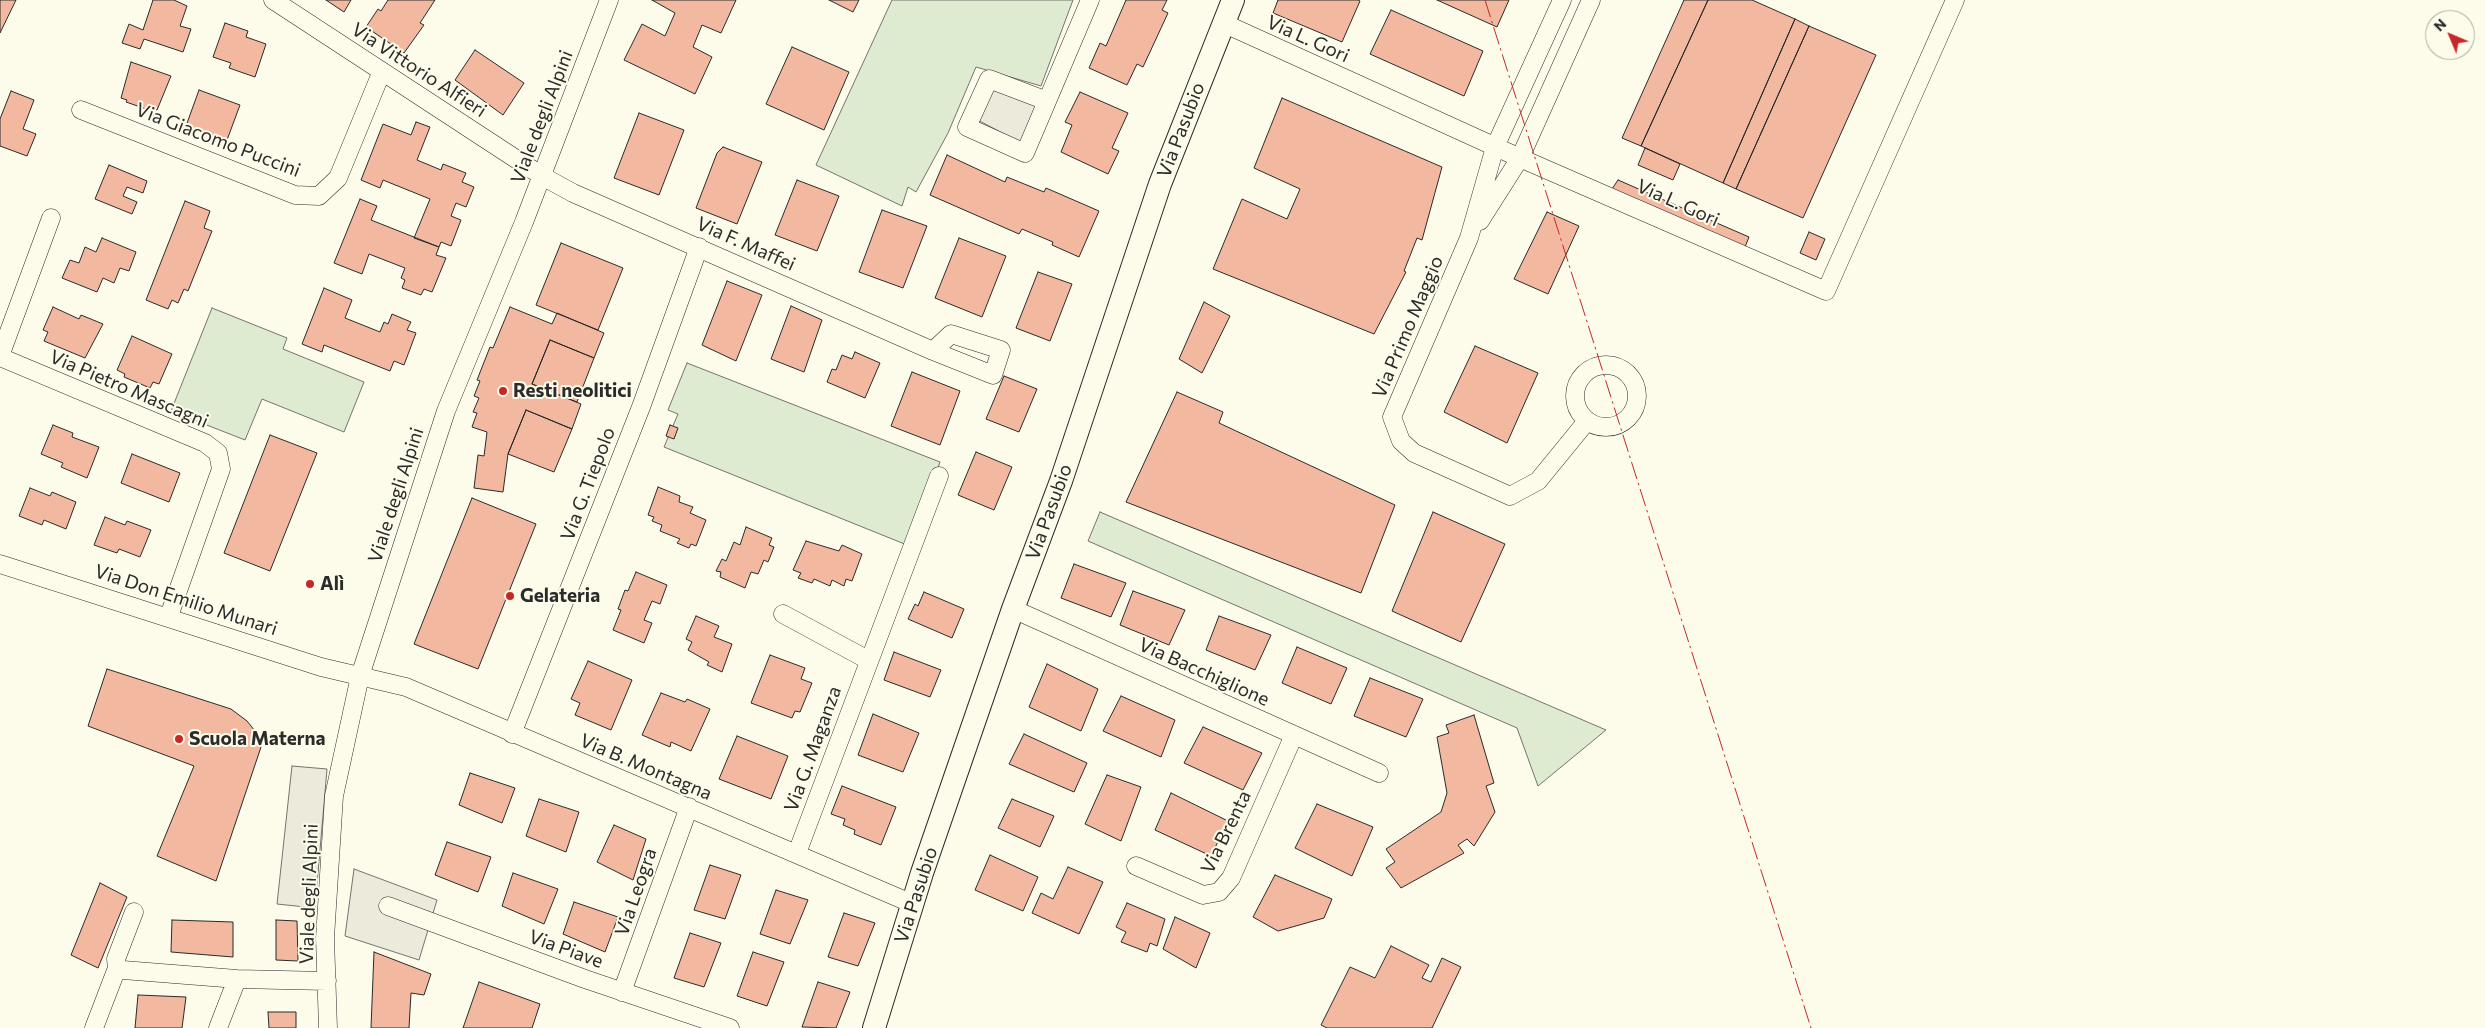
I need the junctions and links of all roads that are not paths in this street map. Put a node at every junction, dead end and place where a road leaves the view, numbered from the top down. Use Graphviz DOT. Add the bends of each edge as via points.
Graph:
graph roads {
  1 [pos="273,0"];
  2 [pos="609,0"];
  3 [pos="1090,0"];
  4 [pos="1233,0"];
  5 [pos="1562,0"];
  6 [pos="1591,0"];
  7 [pos="1955,0"];
  8 [pos="1222,23"];
  9 [pos="382,71"];
  10 [pos="1047,101"];
  11 [pos="81,110"];
  12 [pos="1496,147"];
  13 [pos="1520,158"];
  14 [pos="542,176"];
  15 [pos="51,218"];
  16 [pos="1469,238"];
  17 [pos="699,247"];
  18 [pos="932,351"];
  19 [pos="0,356"];
  20 [pos="1587,421"];
  21 [pos="939,476"];
  22 [pos="0,564"];
  23 [pos="1013,609"];
  24 [pos="782,614"];
  25 [pos="169,616"];
  26 [pos="868,660"];
  27 [pos="360,676"];
  28 [pos="512,734"];
  29 [pos="1294,735"];
  30 [pos="1379,773"];
  31 [pos="689,807"];
  32 [pos="797,853"];
  33 [pos="1136,866"];
  34 [pos="913,904"];
  35 [pos="388,906"];
  36 [pos="134,912"];
  37 [pos="118,968"];
  38 [pos="237,979"];
  39 [pos="327,981"];
  40 [pos="622,992"];
  41 [pos="94,1028"];
  42 [pos="218,1028"];
  43 [pos="328,1028"];
  44 [pos="730,1028"];
  45 [pos="874,1028"];
  1 -- 9 [label="street, Via Vittorio Alfieri"];
  2 -- 14 [label="street, Viale degli Alpini"];
  3 -- 10 [label="street"];
  4 -- 8 [label="street, Via Pasubio"];
  5 -- 12 [label="street, Via Primo Maggio"];
  6 -- 13 [label="street, Via Primo Maggio"];
  7 -- 13 [label="street, Via L. Gori" via="1826,291"];
  8 -- 12 [label="street, Via L. Gori"];
  8 -- 23 [label="street, Via Pasubio" via="1160,184 1061,480"];
  9 -- 11 [label="street, Via Giacomo Puccini" via="338,178 319,196 295,195"];
  9 -- 14 [label="street, Via Vittorio Alfieri"];
  10 -- 10 [label="street" via="1025,153 967,127 989,79"];
  12 -- 13 [label="street, Via L. Gori"];
  12 -- 16 [label="street, Via Primo Maggio"];
  13 -- 16 [label="street, Via Primo Maggio"];
  14 -- 17 [label="street, Via F. Maffei" via="573,193"];
  14 -- 27 [label="street, Viale degli Alpini" via="446,411"];
  15 -- 19 [label="street, Via Pietro Mascagni"];
  16 -- 20 [label="street, Via Primo Maggio" via="1392,417 1401,441 1414,453 1510,496 1538,482"];
  17 -- 18 [label="street, Via F. Maffei"];
  17 -- 28 [label="street, Via G. Tiepolo" via="637,416"];
  19 -- 25 [label="street, Via Pietro Mascagni" via="205,443 218,453 221,469"];
  21 -- 26 [label="street, Via G. Maganza"];
  22 -- 25 [label="street, Via Don Emilio Munari"];
  23 -- 29 [label="street, Via Bacchiglione"];
  23 -- 34 [label="street, Via Pasubio"];
  24 -- 26 [label="street"];
  25 -- 27 [label="street, Via Don Emilio Munari" via="321,667"];
  26 -- 32 [label="street, Via G. Maganza"];
  27 -- 28 [label="street, Via B. Montagna" via="406,687"];
  27 -- 39 [label="street, Viale degli Alpini" via="334,796 325,938"];
  28 -- 31 [label="street, Via B. Montagna"];
  29 -- 30 [label="street, Via Bacchiglione"];
  29 -- 33 [label="street, Via Brenta" via="1231,878 1219,892 1203,895"];
  31 -- 32 [label="street, Via B. Montagna"];
  31 -- 40 [label="street, Via Leogra"];
  32 -- 34 [label="street, Via B. Montagna"];
  34 -- 45 [label="street, Via Pasubio"];
  35 -- 40 [label="street, Via Piave"];
  36 -- 37 [label="street" via="116,959"];
  37 -- 38 [label="street"];
  37 -- 41 [label="street"];
  38 -- 39 [label="street"];
  38 -- 42 [label="street"];
  39 -- 43 [label="street, Viale degli Alpini"];
  40 -- 44 [label="street, Via Piave"];
}
